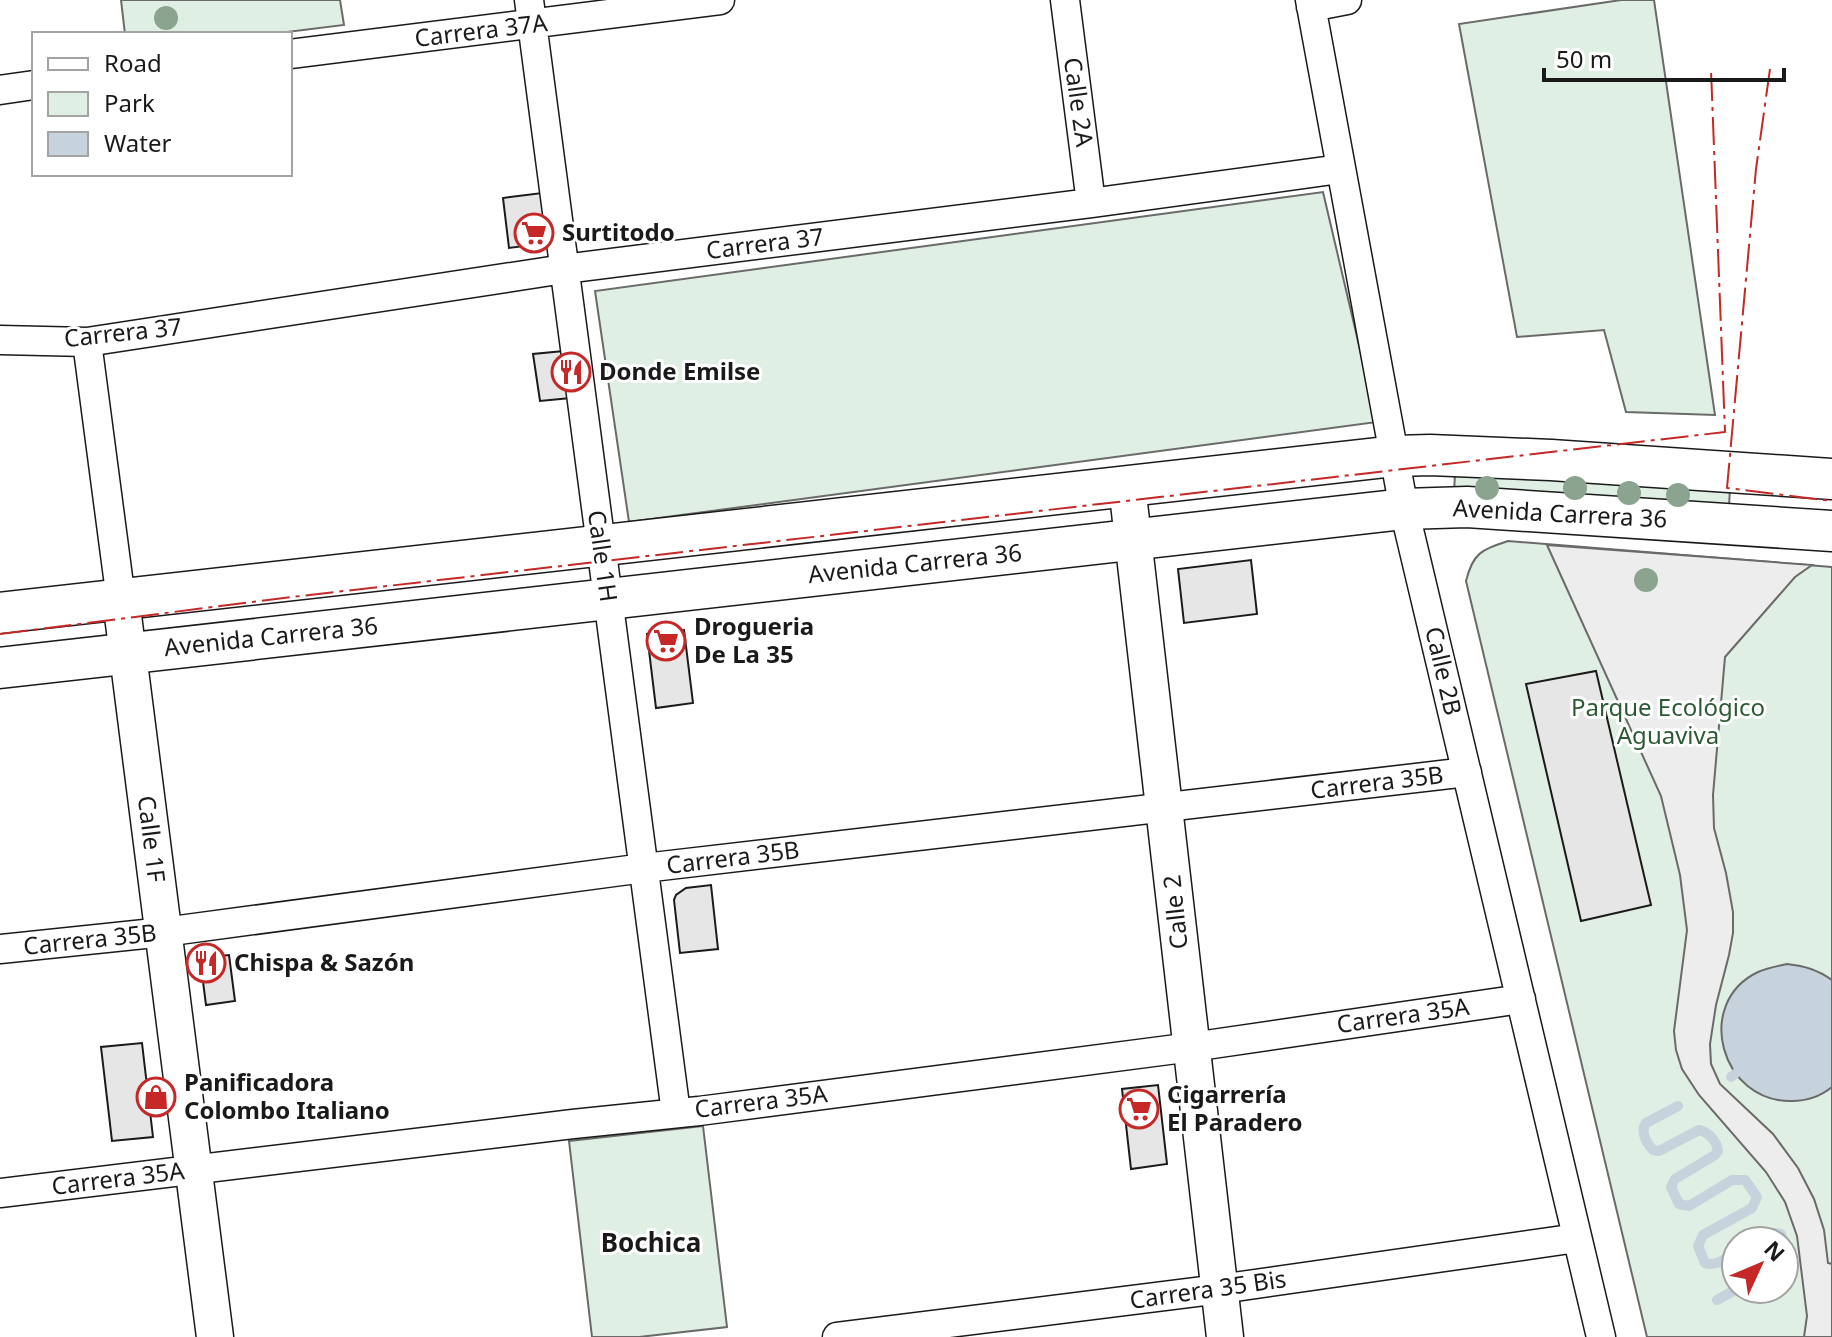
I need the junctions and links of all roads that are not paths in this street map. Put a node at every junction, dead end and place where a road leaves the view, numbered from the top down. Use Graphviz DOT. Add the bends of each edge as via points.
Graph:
graph roads {
  1 [pos="720,0"];
  2 [pos="1065,0"];
  3 [pos="1347,0"];
  4 [pos="1311,4"];
  5 [pos="530,12"];
  6 [pos="292,54"];
  7 [pos="32,85"];
  8 [pos="0,90"];
  9 [pos="1340,169"];
  10 [pos="1091,203"];
  11 [pos="564,269"];
  12 [pos="1,331"];
  13 [pos="87,342"];
  14 [pos="1395,456"];
  15 [pos="1787,476"];
  16 [pos="1832,479"];
  17 [pos="1127,486"];
  18 [pos="1404,509"];
  19 [pos="1787,528"];
  20 [pos="1832,531"];
  21 [pos="1133,539"];
  22 [pos="601,546"];
  23 [pos="608,599"];
  24 [pos="121,600"];
  25 [pos="0,613"];
  26 [pos="127,653"];
  27 [pos="0,668"];
  28 [pos="1467,772"];
  29 [pos="1164,809"];
  30 [pos="644,868"];
  31 [pos="164,932"];
  32 [pos="0,949"];
  33 [pos="1521,999"];
  34 [pos="1192,1047"];
  35 [pos="676,1113"];
  36 [pos="194,1171"];
  37 [pos="0,1193"];
  38 [pos="1577,1238"];
  39 [pos="1220,1289"];
  40 [pos="215,1337"];
  41 [pos="837,1337"];
  42 [pos="1225,1337"];
  43 [pos="1601,1337"];
  1 -- 5 [label="street, Carrera 37A"];
  2 -- 10 [label="street, Calle 2A"];
  3 -- 4 [label="street"];
  4 -- 9 [label="street, Calle 2B"];
  5 -- 6 [label="street, Carrera 37A"];
  5 -- 11 [label="street, Calle 1H"];
  7 -- 8 [label="street"];
  9 -- 10 [label="street, Carrera 37"];
  9 -- 14 [label="street, Calle 2B"];
  10 -- 11 [label="street, Carrera 37"];
  11 -- 13 [label="street, Carrera 37"];
  11 -- 22 [label="street, Calle 1H"];
  12 -- 13 [label="street, Carrera 37"];
  13 -- 24 [label="street, Calle 1F"];
  14 -- 15 [label="main road"];
  14 -- 17 [label="main road"];
  14 -- 18 [label="street, Calle 2B"];
  15 -- 16 [label="main road"];
  15 -- 19 [label="main road"];
  17 -- 21 [label="street, Calle 2"];
  17 -- 22 [label="main road"];
  18 -- 19 [label="main road, Avenida Carrera 36" via="1467,507"];
  18 -- 21 [label="main road, Avenida Carrera 36"];
  18 -- 28 [label="street, Calle 2B"];
  19 -- 20 [label="main road, Avenida Carrera 36"];
  21 -- 23 [label="main road, Avenida Carrera 36"];
  21 -- 29 [label="street, Calle 2"];
  22 -- 23 [label="street, Calle 1H"];
  22 -- 24 [label="main road"];
  23 -- 26 [label="main road, Avenida Carrera 36"];
  23 -- 30 [label="street, Calle 1H"];
  24 -- 25 [label="main road"];
  24 -- 26 [label="street, Calle 1F"];
  26 -- 27 [label="main road, Avenida Carrera 36"];
  26 -- 31 [label="street, Calle 1F"];
  28 -- 29 [label="street, Carrera 35B"];
  28 -- 33 [label="street, Calle 2B"];
  29 -- 30 [label="street, Carrera 35B"];
  29 -- 34 [label="street, Calle 2"];
  30 -- 31 [label="street, Carrera 35B"];
  30 -- 35 [label="street, Calle 1H"];
  31 -- 32 [label="street, Carrera 35B"];
  31 -- 36 [label="street, Calle 1F"];
  33 -- 34 [label="street, Carrera 35A"];
  33 -- 38 [label="street, Calle 2B"];
  34 -- 35 [label="street, Carrera 35A"];
  34 -- 39 [label="street, Calle 2"];
  35 -- 36 [label="street, Carrera 35A"];
  36 -- 37 [label="street, Carrera 35A"];
  36 -- 40 [label="street, Calle 1F"];
  38 -- 39 [label="street, Carrera 35 Bis"];
  38 -- 43 [label="street, Calle 2B"];
  39 -- 41 [label="street, Carrera 35 Bis"];
  39 -- 42 [label="street, Calle 2"];
}
